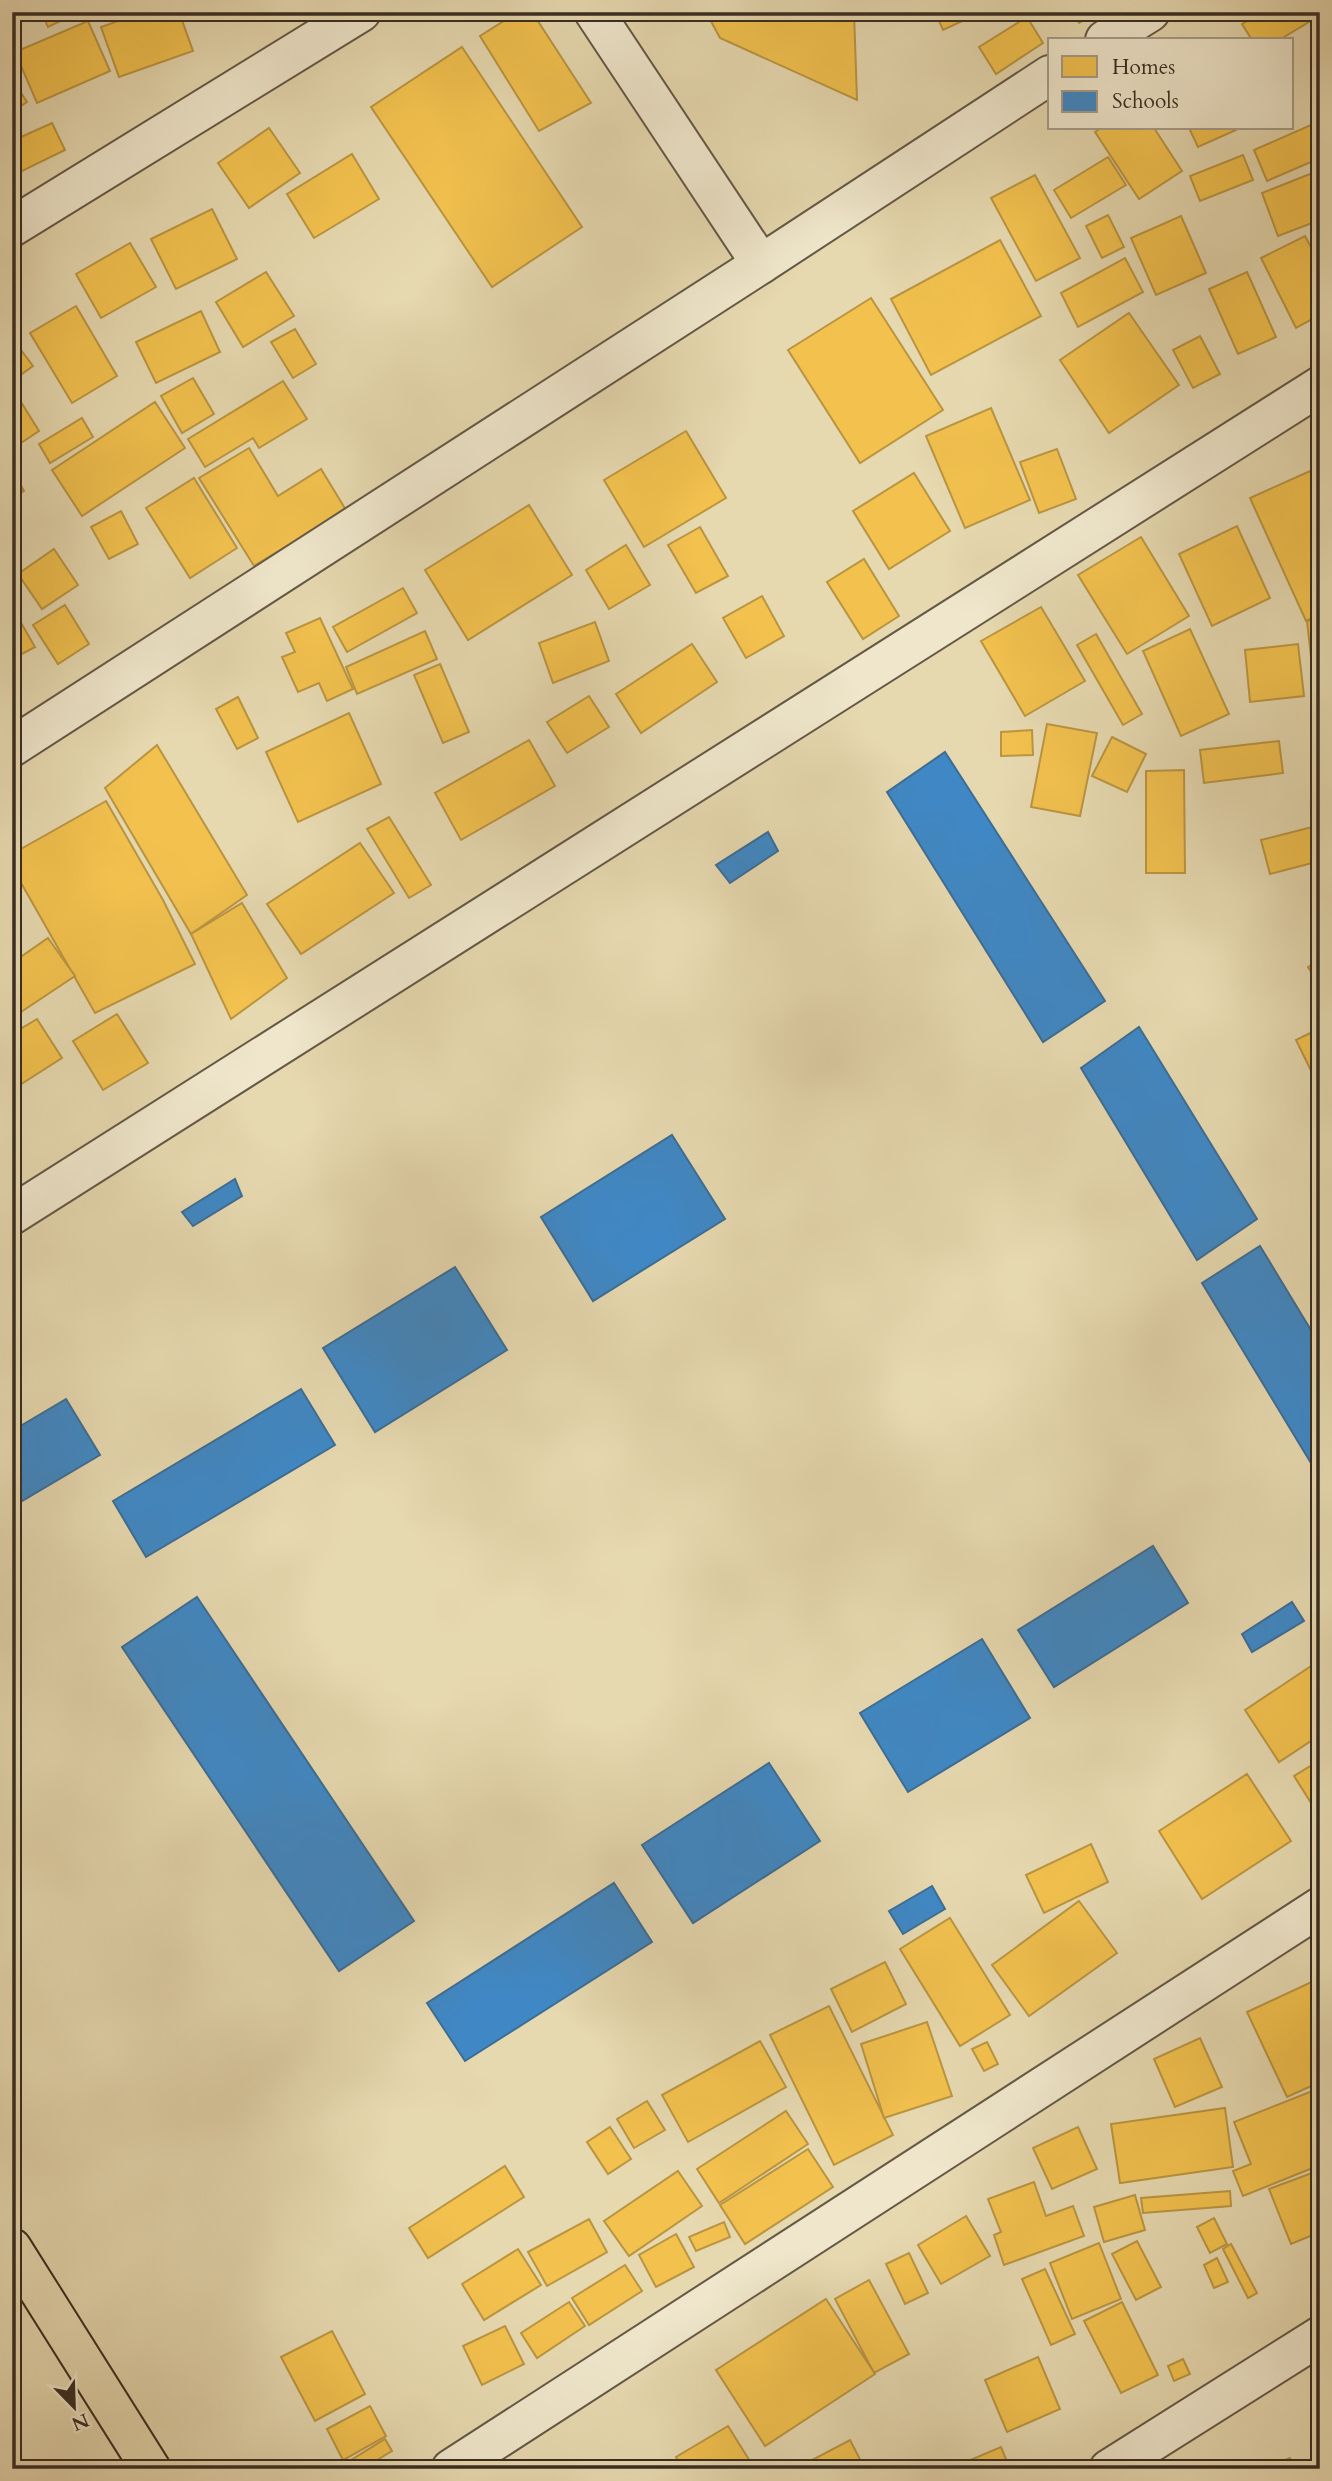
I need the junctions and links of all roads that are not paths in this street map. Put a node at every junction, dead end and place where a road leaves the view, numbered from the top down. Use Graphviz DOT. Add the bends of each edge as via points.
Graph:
graph roads {
  1 [pos="361,12"];
  2 [pos="594,12"];
  3 [pos="1150,12"];
  4 [pos="1108,38"];
  5 [pos="1048,76"];
  6 [pos="12,227"];
  7 [pos="761,264"];
  8 [pos="1320,386"];
  9 [pos="12,747"];
  10 [pos="12,1215"];
  11 [pos="1320,1907"];
  12 [pos="12,2248"];
  13 [pos="1320,2336"];
  14 [pos="150,2469"];
  15 [pos="451,2469"];
  16 [pos="1109,2469"];
  1 -- 6 [label="street"];
  2 -- 7 [label="street"];
  3 -- 4 [label="street"];
  5 -- 7 [label="street"];
  7 -- 9 [label="street"];
  8 -- 10 [label="street"];
  11 -- 15 [label="street"];
  12 -- 14 [label="main road"];
  13 -- 16 [label="street"];
}
